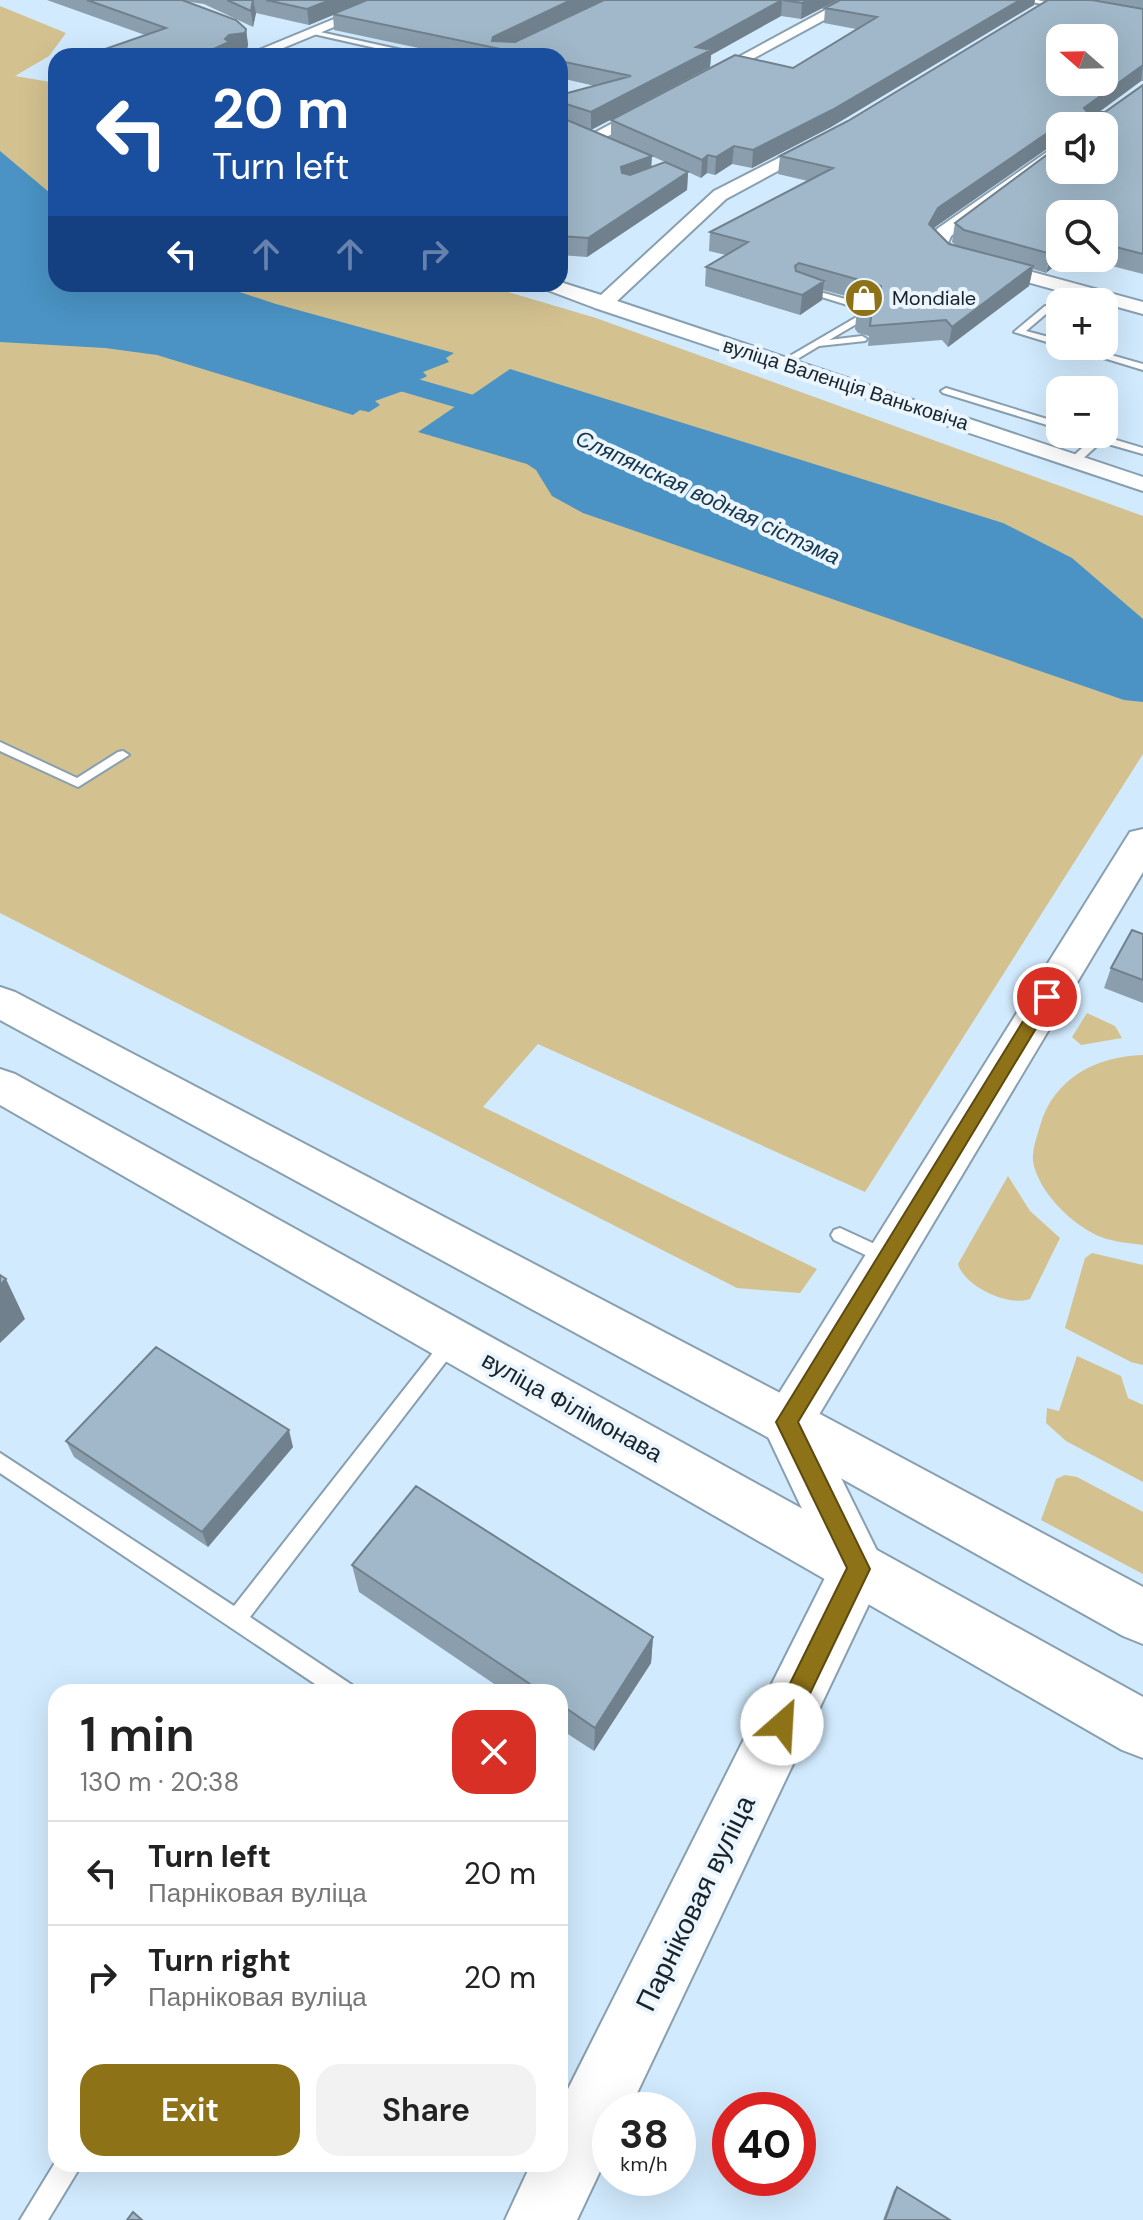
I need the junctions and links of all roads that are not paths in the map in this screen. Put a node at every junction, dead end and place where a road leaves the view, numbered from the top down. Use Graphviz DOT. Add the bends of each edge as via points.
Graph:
graph roads {
  1 [pos="392,0"];
  2 [pos="854,0"];
  3 [pos="1025,0"];
  4 [pos="1058,4"];
  5 [pos="1024,21"];
  6 [pos="311,32"];
  7 [pos="266,48"];
  8 [pos="384,48"];
  9 [pos="688,88"];
  10 [pos="660,103"];
  11 [pos="838,133"];
  12 [pos="617,151"];
  13 [pos="1046,158"];
  14 [pos="799,287"];
  15 [pos="568,291"];
  16 [pos="1138,301"];
  17 [pos="602,304"];
  18 [pos="1046,310"];
  19 [pos="862,339"];
  20 [pos="1046,339"];
  21 [pos="813,346"];
  22 [pos="1118,360"];
  23 [pos="786,362"];
  24 [pos="1143,367"];
  25 [pos="946,391"];
  26 [pos="1046,422"];
  27 [pos="1118,443"];
  28 [pos="1089,448"];
  29 [pos="1143,451"];
  30 [pos="1074,461"];
  31 [pos="1143,484"];
  32 [pos="0,746"];
  33 [pos="123,755"];
  34 [pos="1143,841"];
  35 [pos="0,1002"];
  36 [pos="0,1085"];
  37 [pos="840,1235"];
  38 [pos="886,1257"];
  39 [pos="453,1340"];
  40 [pos="787,1422"];
  41 [pos="0,1462"];
  42 [pos="858,1569"];
  43 [pos="1143,1617"];
  44 [pos="236,1619"];
  45 [pos="333,1684"];
  46 [pos="1143,1729"];
  47 [pos="568,2163"];
  48 [pos="64,2172"];
  49 [pos="563,2172"];
  50 [pos="33,2220"];
  51 [pos="540,2220"];
  1 -- 6 [label="street"];
  2 -- 9 [label="street"];
  3 -- 4 [label="lane"];
  4 -- 5 [label="street"];
  6 -- 7 [label="street"];
  6 -- 8 [label="lane"];
  10 -- 12 [label="street" via="585,137"];
  11 -- 17 [label="street" via="714,192"];
  13 -- 16 [label="street" via="943,233 938,244 953,256"];
  14 -- 21 [label="lane" via="874,310"];
  15 -- 17 [label="street, вуліца Валенція Ваньковіча"];
  17 -- 23 [label="street, вуліца Валенція Ваньковіча"];
  18 -- 20 [label="lane" via="1019,332"];
  19 -- 21 [label="lane"];
  21 -- 23 [label="lane"];
  22 -- 24 [label="lane"];
  23 -- 30 [label="street, вуліца Валенція Ваньковіча"];
  25 -- 26 [label="lane"];
  27 -- 29 [label="lane"];
  28 -- 30 [label="lane"];
  30 -- 31 [label="street, вуліца Валенція Ваньковіча"];
  32 -- 33 [label="lane" via="78,783"];
  34 -- 38 [label="main road"];
  35 -- 40 [label="main road"];
  36 -- 39 [label="main road, вуліца Філімонава"];
  37 -- 38 [label="lane"];
  38 -- 40 [label="main road"];
  39 -- 42 [label="main road, вуліца Філімонава"];
  39 -- 44 [label="lane"];
  40 -- 42 [label="main road"];
  40 -- 43 [label="main road"];
  41 -- 44 [label="lane"];
  42 -- 46 [label="main road, вуліца Філімонава"];
  42 -- 47 [label="main road, Парніковая вуліца"];
  44 -- 45 [label="lane"];
  48 -- 50 [label="lane"];
  49 -- 51 [label="main road, Парніковая вуліца"];
}
